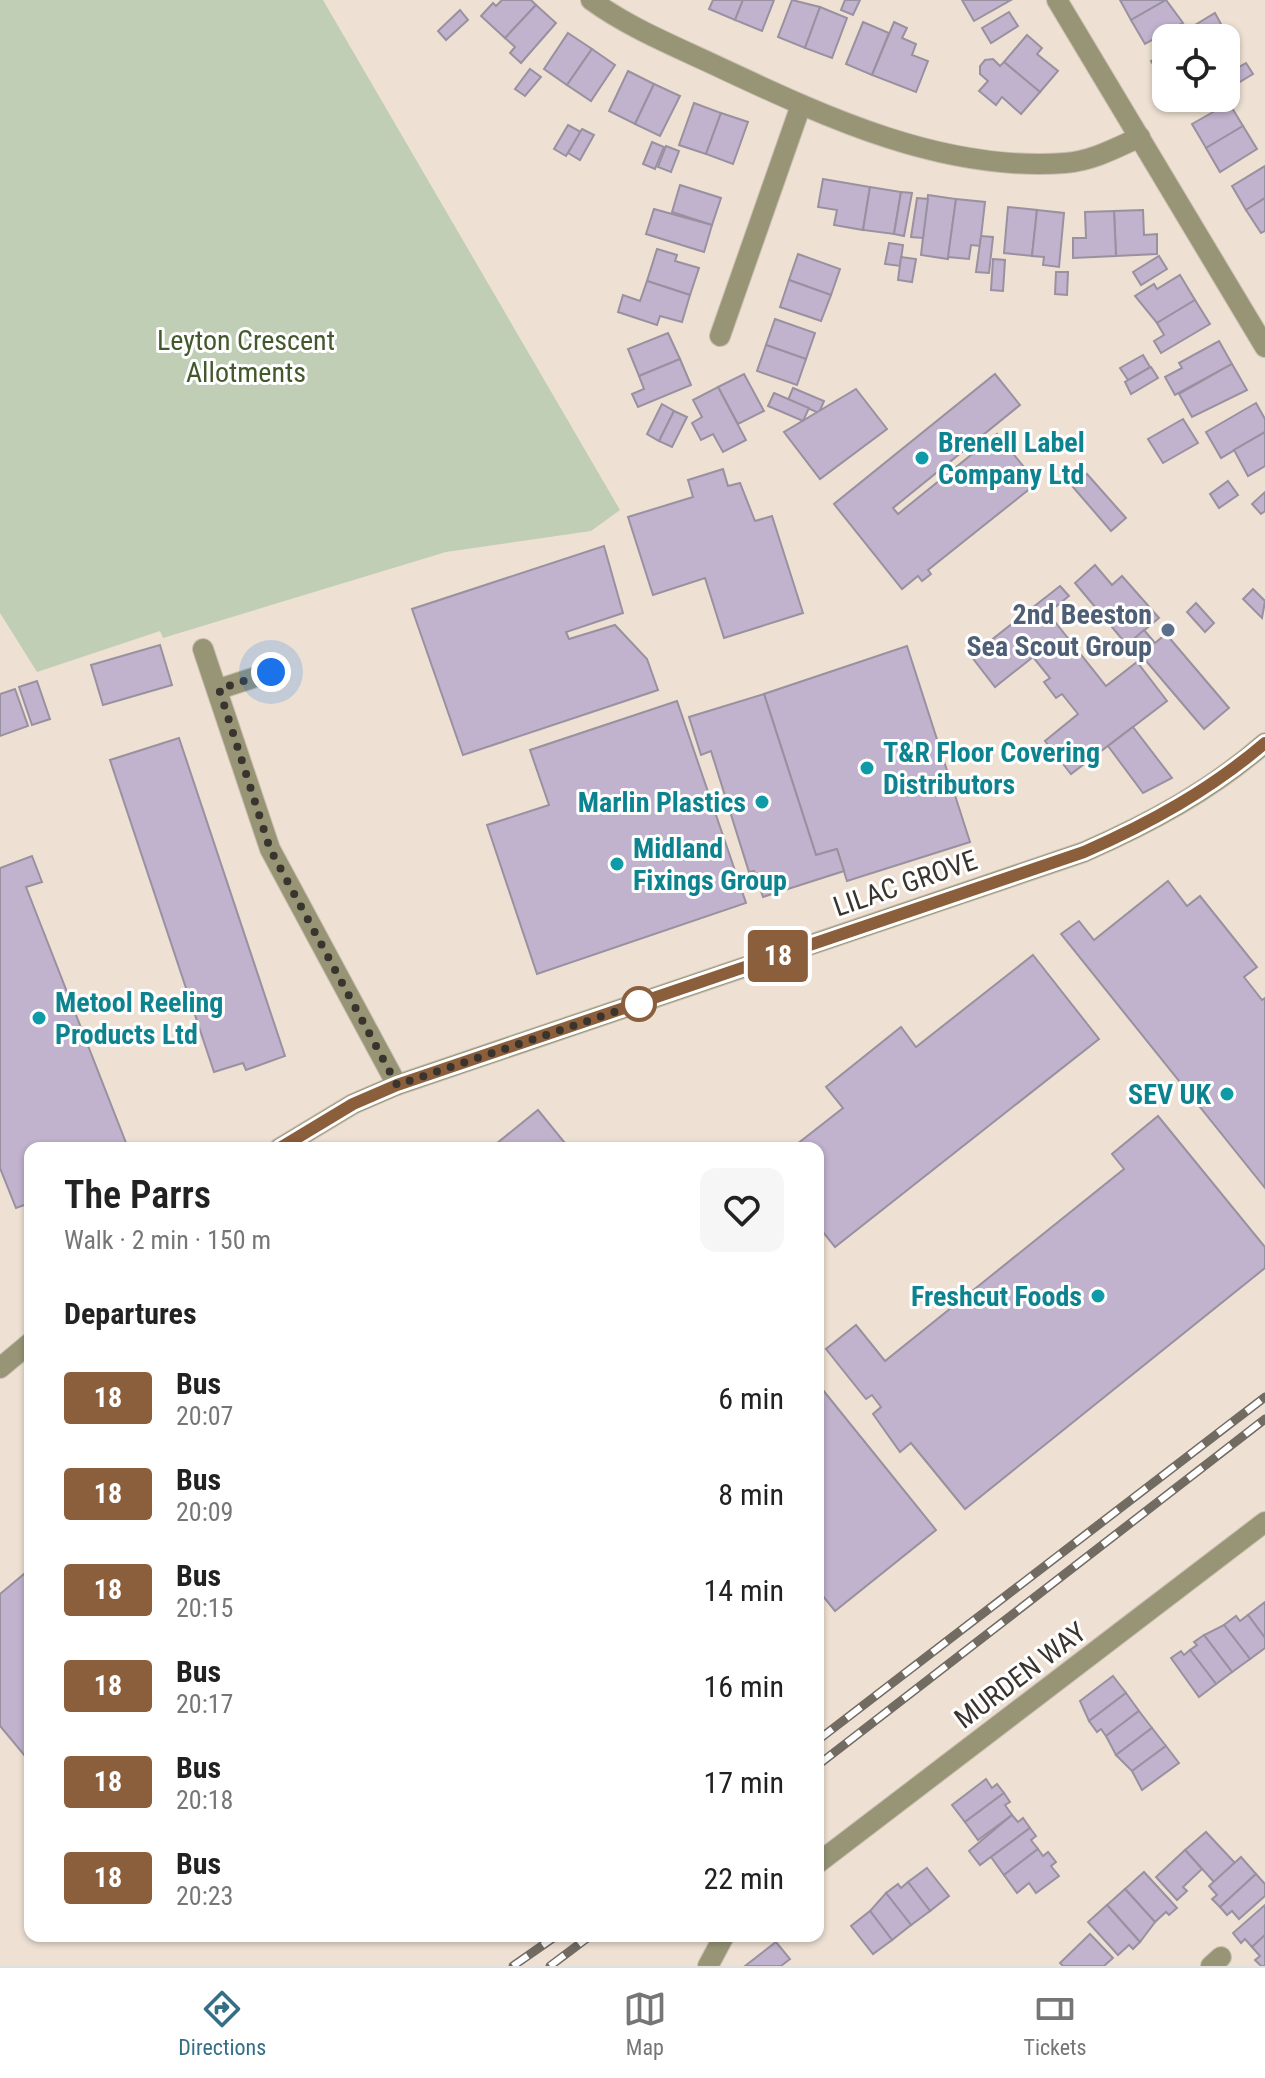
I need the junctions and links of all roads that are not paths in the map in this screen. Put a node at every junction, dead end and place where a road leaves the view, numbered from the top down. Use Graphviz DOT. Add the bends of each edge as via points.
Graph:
graph roads {
  1 [pos="591,0"];
  2 [pos="1057,0"];
  3 [pos="801,105"];
  4 [pos="1140,137"];
  5 [pos="720,336"];
  6 [pos="1265,347"];
  7 [pos="203,649"];
  8 [pos="271,672"];
  9 [pos="219,689"];
  10 [pos="1265,743"];
  11 [pos="397,1085"];
  12 [pos="290,1142"];
  13 [pos="24,1348"];
  14 [pos="0,1368"];
  15 [pos="1262,1532"];
  16 [pos="824,1859"];
  17 [pos="721,1942"];
  18 [pos="708,1966"];
  1 -- 3 [label="street" via="636,28"];
  2 -- 4 [label="street"];
  3 -- 4 [label="street" via="905,143 1018,163 1067,163 1099,156"];
  3 -- 5 [label="street"];
  4 -- 6 [label="street"];
  7 -- 9 [label="street"];
  8 -- 9 [label="street"];
  9 -- 11 [label="street" via="270,849"];
  10 -- 11 [label="street, LILAC GROVE" via="1161,817 1084,852"];
  11 -- 12 [label="street, LILAC GROVE"];
  13 -- 14 [label="street"];
  15 -- 16 [label="street, MURDEN WAY"];
  17 -- 18 [label="street"];
}
